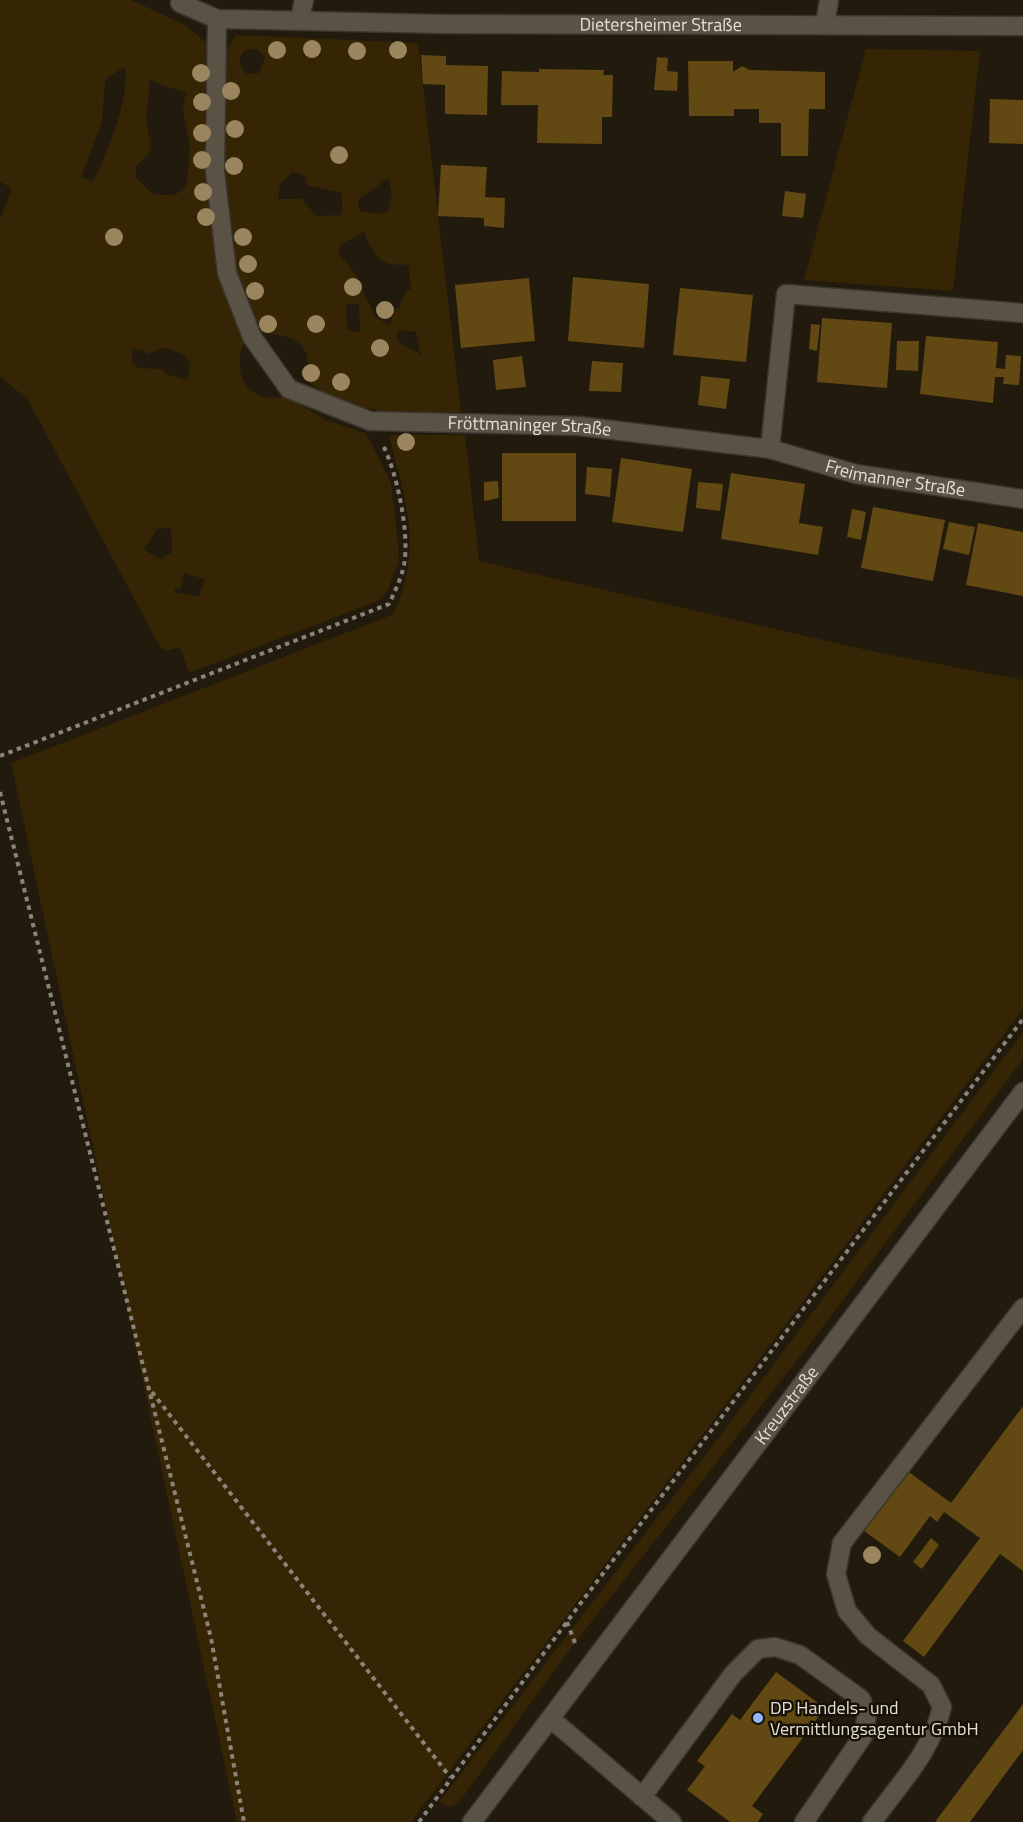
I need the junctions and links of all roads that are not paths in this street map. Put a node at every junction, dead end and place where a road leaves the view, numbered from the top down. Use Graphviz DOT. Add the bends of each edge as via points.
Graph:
graph roads {
  1 [pos="304,0"];
  2 [pos="829,0"];
  3 [pos="180,3"];
  4 [pos="217,19"];
  5 [pos="300,19"];
  6 [pos="825,24"];
  7 [pos="1023,26"];
  8 [pos="1023,313"];
  9 [pos="770,449"];
  10 [pos="1023,500"];
  11 [pos="1023,1092"];
  12 [pos="1023,1308"];
  13 [pos="551,1719"];
  14 [pos="642,1797"];
  15 [pos="472,1822"];
  16 [pos="672,1822"];
  17 [pos="804,1822"];
  18 [pos="872,1822"];
  1 -- 5 [label="street"];
  2 -- 6 [label="street"];
  3 -- 4 [label="street, Dietersheimer Straße"];
  4 -- 5 [label="street, Dietersheimer Straße"];
  4 -- 9 [label="street, Fröttmaninger Straße" via="215,172 227,273 252,337 290,389 370,421 579,426"];
  5 -- 6 [label="street, Dietersheimer Straße" via="441,24"];
  6 -- 7 [label="street, Dietersheimer Straße"];
  8 -- 9 [label="street" via="786,294"];
  9 -- 10 [label="street, Freimanner Straße" via="856,474"];
  11 -- 13 [label="street, Kreuzstraße"];
  12 -- 18 [label="street" via="842,1543 836,1574 847,1611 868,1636 930,1685 942,1707 927,1746"];
  13 -- 14 [label="street"];
  13 -- 15 [label="street, Kreuzstraße"];
  14 -- 16 [label="street"];
  14 -- 17 [label="street" via="733,1674 758,1649 775,1647 800,1655 861,1699 867,1715 863,1736"];
}
